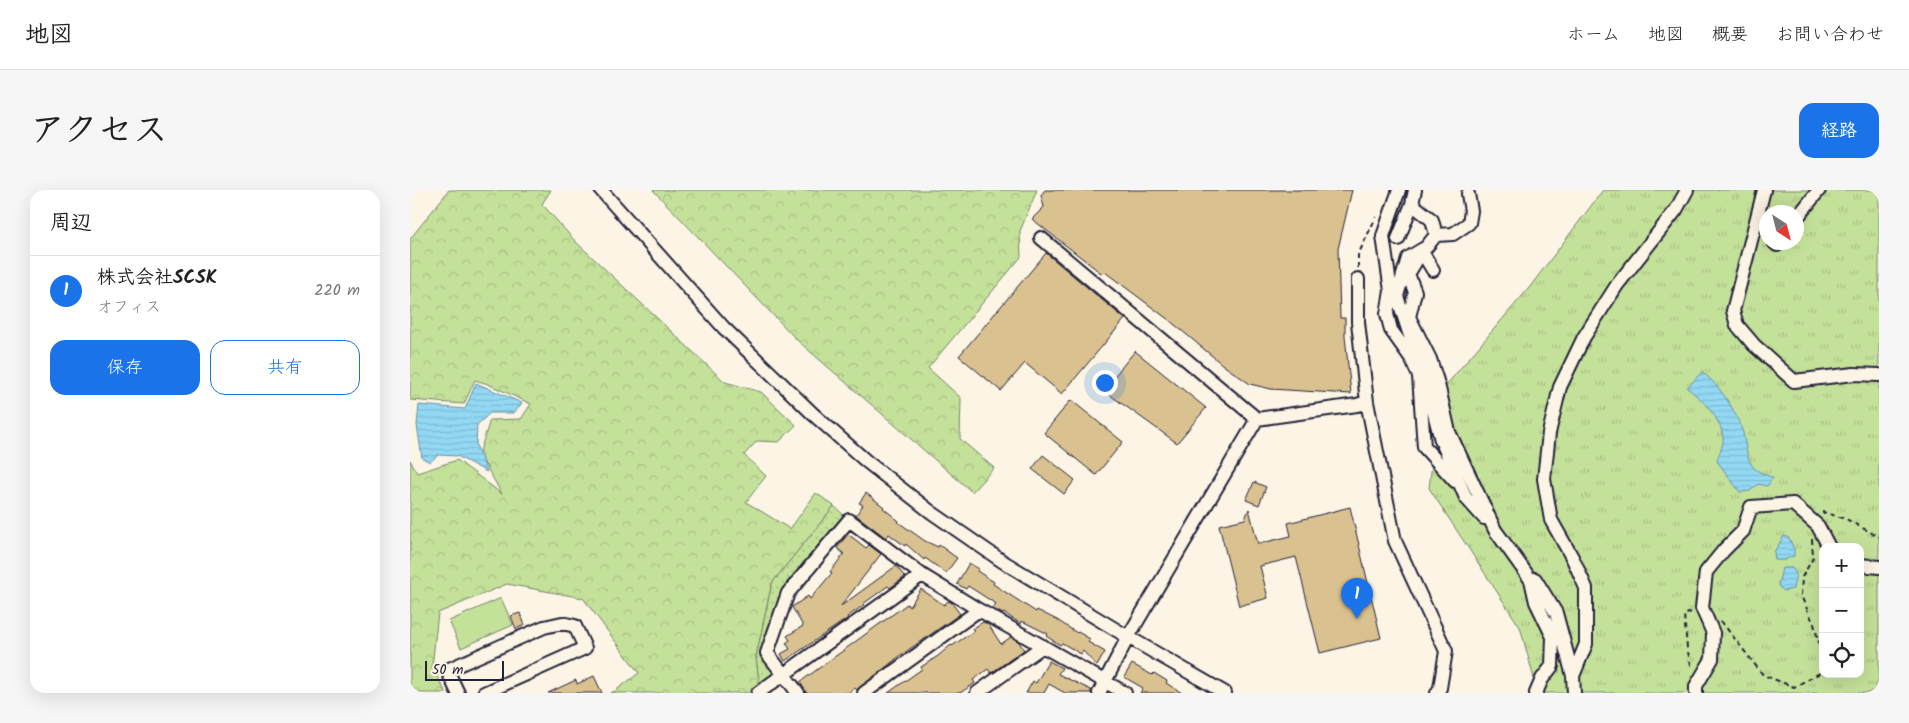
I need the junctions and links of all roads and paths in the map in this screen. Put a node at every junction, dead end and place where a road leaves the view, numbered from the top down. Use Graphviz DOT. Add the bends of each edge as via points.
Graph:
graph roads {
  1 [pos="602,190"];
  2 [pos="1399,190"];
  3 [pos="1415,190"];
  4 [pos="1687,190"];
  5 [pos="1764,190"];
  6 [pos="1819,190"];
  7 [pos="1468,194"];
  8 [pos="1412,204"];
  9 [pos="1766,205"];
  10 [pos="1804,209"];
  11 [pos="1378,214"];
  12 [pos="1436,236"];
  13 [pos="1041,238"];
  14 [pos="1398,239"];
  15 [pos="1424,250"];
  16 [pos="1433,270"];
  17 [pos="1358,279"];
  18 [pos="1879,375"];
  19 [pos="1367,402"];
  20 [pos="1257,419"];
  21 [pos="1462,488"];
  22 [pos="1818,526"];
  23 [pos="1495,530"];
  24 [pos="1879,537"];
  25 [pos="1827,543"];
  26 [pos="1864,565"];
  27 [pos="1879,567"];
  28 [pos="922,575"];
  29 [pos="1702,608"];
  30 [pos="979,610"];
  31 [pos="1128,637"];
  32 [pos="1819,643"];
  33 [pos="1043,646"];
  34 [pos="784,674"];
  35 [pos="1819,674"];
  36 [pos="1573,676"];
  37 [pos="1105,681"];
  38 [pos="1696,690"];
  39 [pos="458,693"];
  40 [pos="484,693"];
  41 [pos="758,693"];
  42 [pos="798,693"];
  43 [pos="864,693"];
  44 [pos="978,693"];
  45 [pos="1099,693"];
  46 [pos="1125,693"];
  47 [pos="1225,693"];
  48 [pos="1437,693"];
  49 [pos="1536,693"];
  50 [pos="1574,693"];
  1 -- 31 [label="street" via="724,328 866,461 1002,562"];
  2 -- 21 [label="street" via="1383,236 1391,291 1387,314 1391,330 1411,358 1419,376 1424,447"];
  3 -- 8 [label="street"];
  4 -- 36 [label="street" via="1676,210 1617,285 1584,337 1560,387 1549,433 1544,479 1551,520 1586,588 1586,644"];
  5 -- 9 [label="street"];
  5 -- 18 [label="street" via="1733,311 1737,325 1794,381 1854,374"];
  6 -- 10 [label="street"];
  7 -- 12 [label="street" via="1469,223 1453,234"];
  8 -- 12 [label="street" via="1432,220"];
  8 -- 14 [label="street"];
  11 -- 17 [label="path" via="1358,255"];
  12 -- 15 [label="street"];
  13 -- 20 [label="street"];
  15 -- 16 [label="street"];
  15 -- 21 [label="street" via="1408,258 1397,296 1441,440"];
  15 -- 23 [label="street" via="1408,274 1415,292 1408,317 1430,359 1449,432"];
  17 -- 19 [label="street" via="1358,322"];
  19 -- 20 [label="street"];
  19 -- 48 [label="street" via="1395,541 1446,651"];
  20 -- 31 [label="street"];
  21 -- 23 [label="street" via="1466,498"];
  22 -- 24 [label="path" via="1823,512 1846,519"];
  22 -- 25 [label="street"];
  22 -- 29 [label="street" via="1793,504 1751,507 1743,531 1706,572"];
  22 -- 32 [label="path" via="1812,539 1813,558 1802,577 1801,596"];
  23 -- 36 [label="street" via="1518,554 1556,613"];
  23 -- 49 [label="street" via="1531,580 1536,602 1553,637 1552,666"];
  26 -- 27 [label="street"];
  28 -- 30 [label="street"];
  28 -- 34 [label="street"];
  28 -- 34 [label="street" via="849,520 788,593 767,652"];
  29 -- 35 [label="path" via="1718,617 1762,675 1794,687"];
  29 -- 38 [label="street" via="1714,633 1712,659"];
  29 -- 38 [label="path" via="1684,615"];
  30 -- 33 [label="street"];
  30 -- 43 [label="street"];
  31 -- 37 [label="street"];
  31 -- 47 [label="street"];
  33 -- 37 [label="street"];
  33 -- 44 [label="street"];
  34 -- 41 [label="street"];
  34 -- 42 [label="street"];
  36 -- 50 [label="street"];
  37 -- 45 [label="street"];
  37 -- 46 [label="street"];
  39 -- 40 [label="street" via="447,670 544,627 562,623 575,626 585,648"];
}
